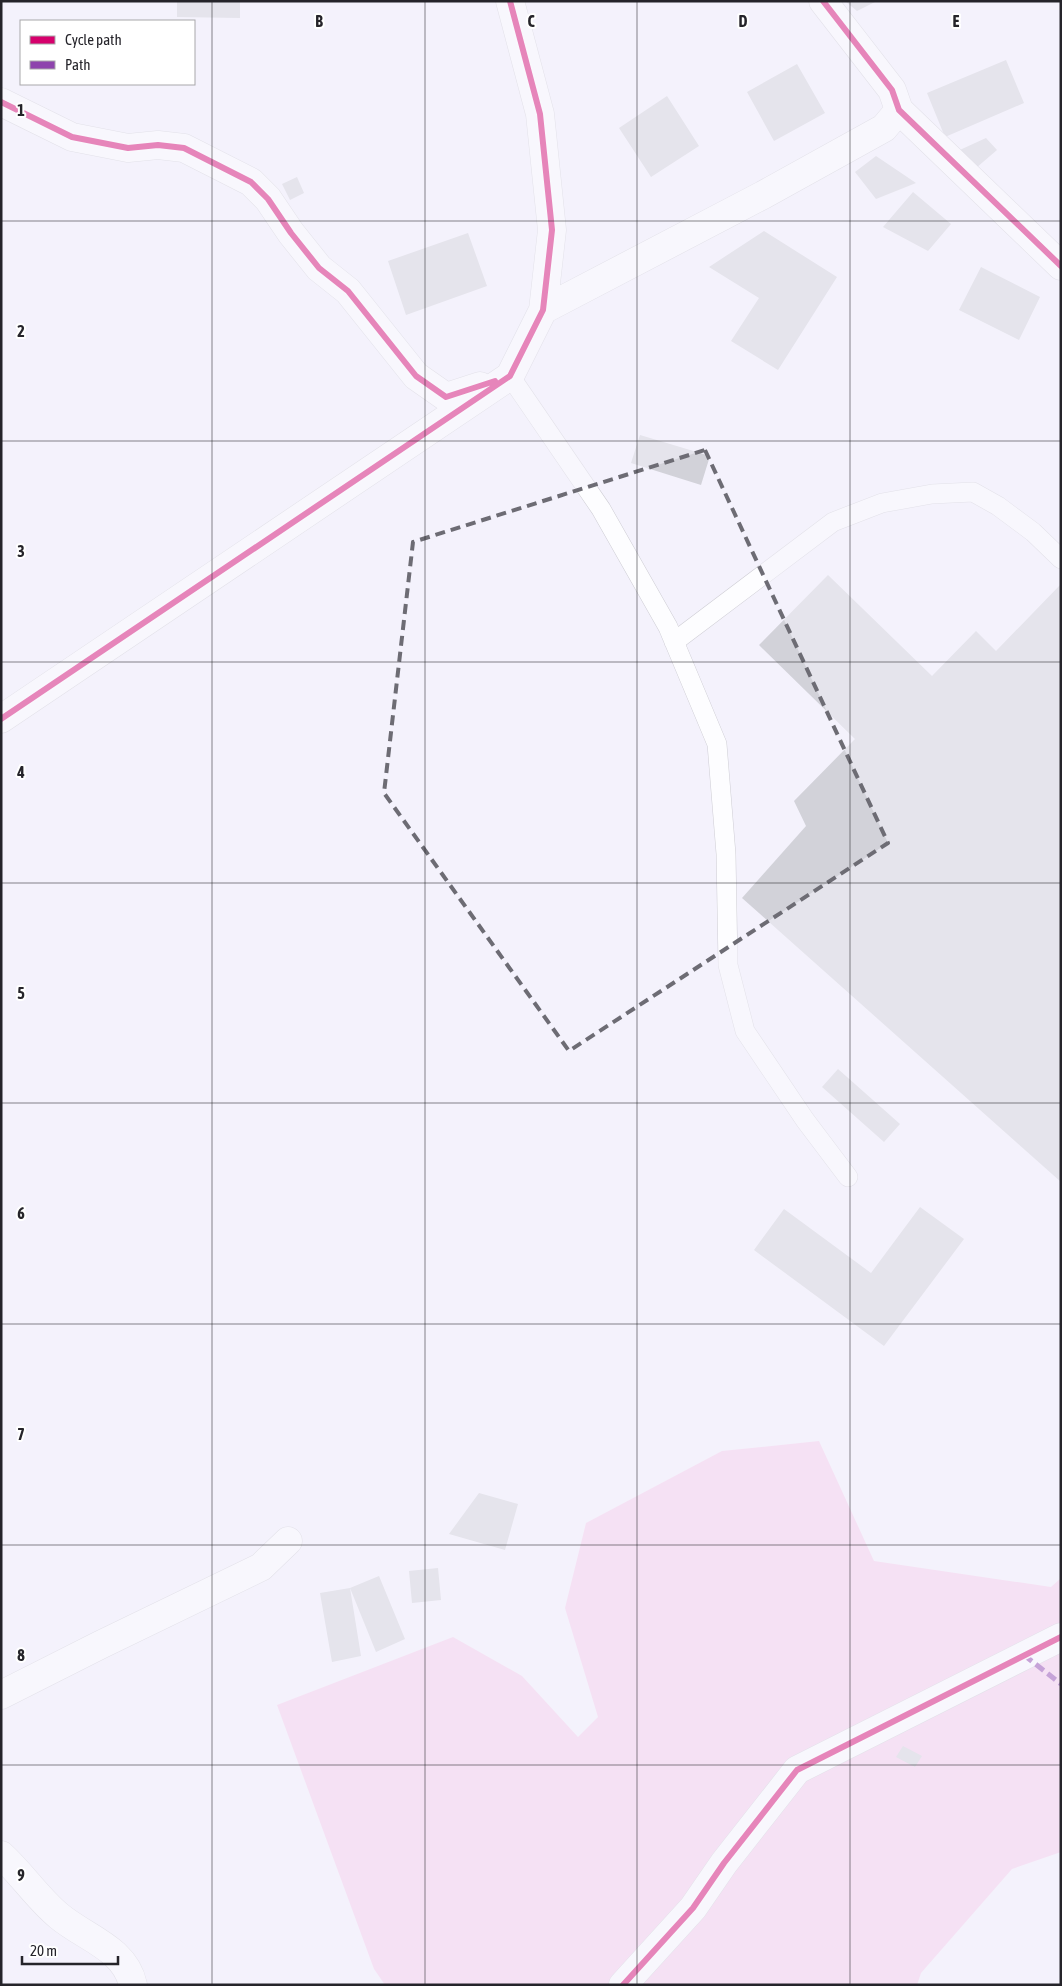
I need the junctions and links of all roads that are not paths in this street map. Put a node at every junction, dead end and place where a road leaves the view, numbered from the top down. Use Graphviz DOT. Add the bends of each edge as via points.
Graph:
graph roads {
  1 [pos="510,1"];
  2 [pos="823,1"];
  3 [pos="1,102"];
  4 [pos="899,110"];
  5 [pos="1061,266"];
  6 [pos="543,310"];
  7 [pos="510,376"];
  8 [pos="1061,559"];
  9 [pos="674,642"];
  10 [pos="1,719"];
  11 [pos="848,1177"];
  12 [pos="288,1541"];
  13 [pos="1061,1637"];
  14 [pos="1,1695"];
  15 [pos="1,1855"];
  16 [pos="133,1985"];
  17 [pos="623,1985"];
  1 -- 6 [label="street" via="540,114 552,230"];
  2 -- 4 [label="street" via="892,90"];
  3 -- 7 [label="street" via="72,137 128,148 158,145 184,148 251,182 268,199 319,268 348,291 416,376 446,397"];
  4 -- 5 [label="street"];
  4 -- 6 [label="street" via="884,128"];
  6 -- 7 [label="street"];
  7 -- 9 [label="lane" via="601,509"];
  7 -- 10 [label="street"];
  8 -- 9 [label="lane" via="1033,532 973,492 932,494 882,503 833,522"];
  9 -- 11 [label="lane" via="717,744 726,854 728,965 745,1031"];
  12 -- 14 [label="street" via="261,1567"];
  13 -- 17 [label="street" via="797,1770 693,1908"];
  15 -- 16 [label="street" via="59,1916 112,1951 124,1963"];
}
